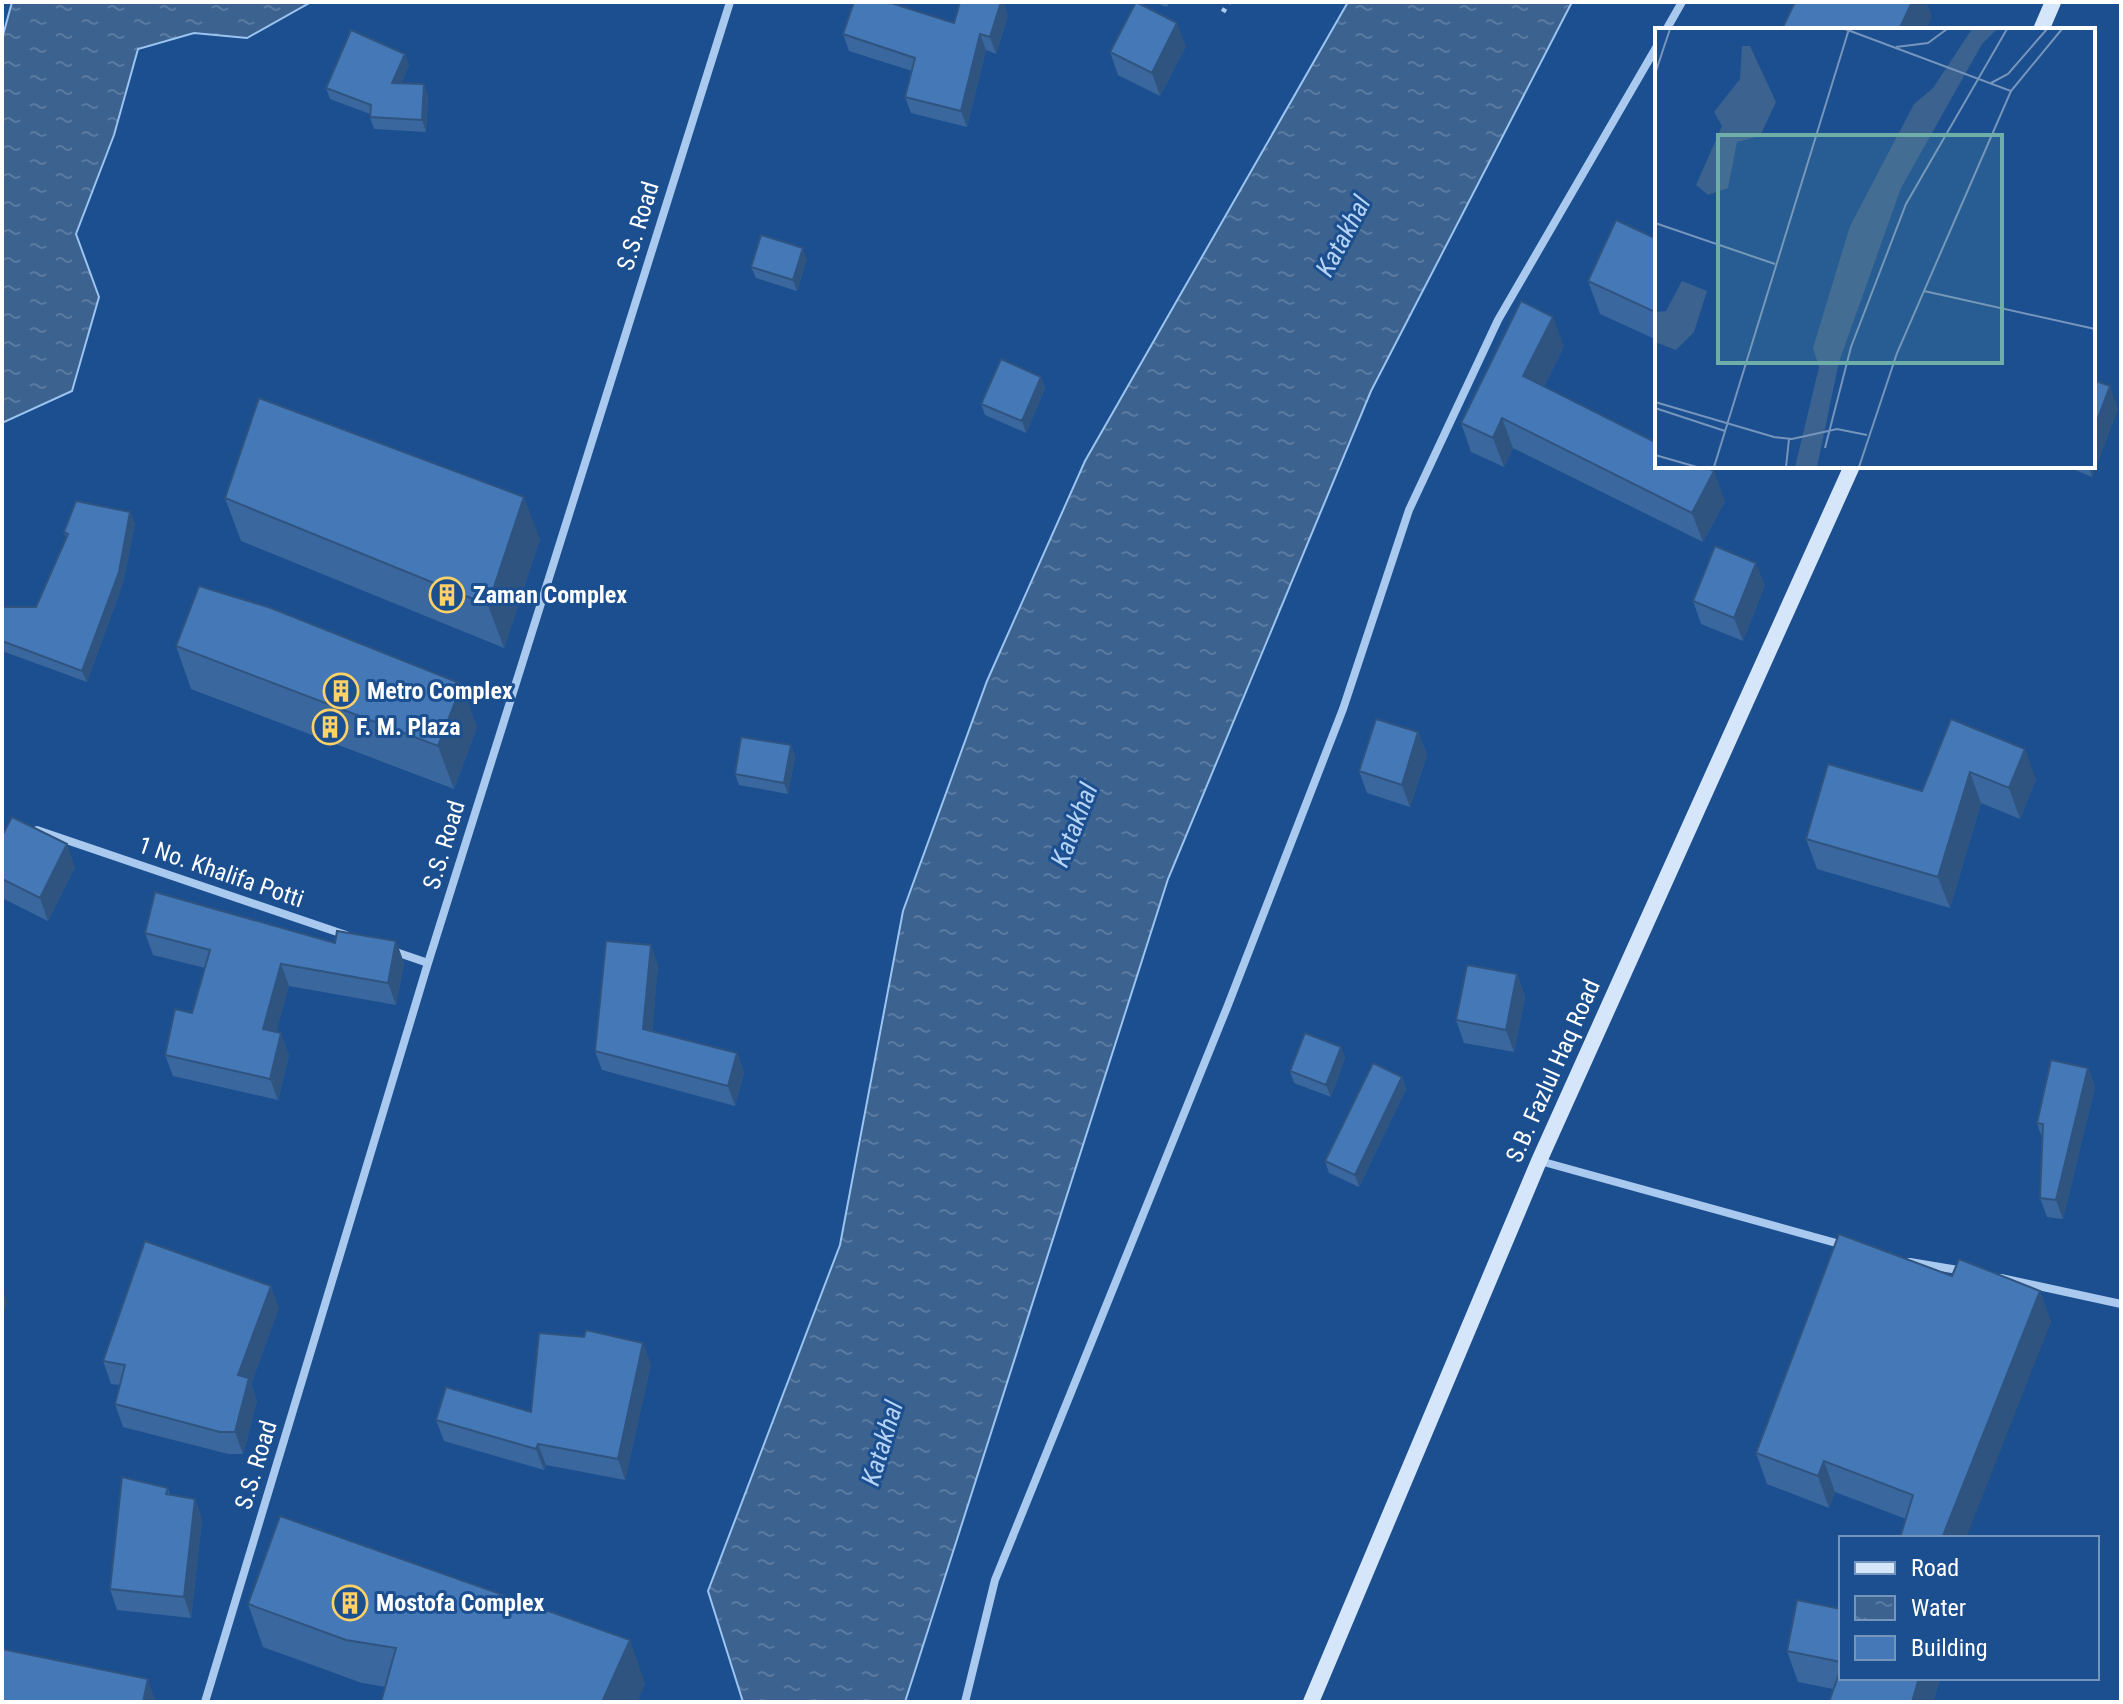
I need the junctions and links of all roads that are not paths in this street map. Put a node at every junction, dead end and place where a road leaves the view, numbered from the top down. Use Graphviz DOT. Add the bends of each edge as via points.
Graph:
graph roads {
  1 [pos="730,2"];
  2 [pos="1682,2"];
  3 [pos="2053,2"];
  4 [pos="1667,28"];
  5 [pos="2042,28"];
  6 [pos="1655,49"];
  7 [pos="1851,468"];
  8 [pos="31,829"];
  9 [pos="354,938"];
  10 [pos="384,948"];
  11 [pos="428,963"];
  12 [pos="1539,1161"];
  13 [pos="1856,1248"];
  14 [pos="1901,1261"];
  15 [pos="1975,1273"];
  16 [pos="1989,1276"];
  17 [pos="2121,1304"];
  18 [pos="205,1702"];
  19 [pos="965,1702"];
  20 [pos="1311,1702"];
  1 -- 11 [label="street, S.S. Road"];
  2 -- 4 [label="street"];
  3 -- 5 [label="main road"];
  6 -- 19 [label="street" via="1498,320 1409,510 1343,709 995,1580"];
  7 -- 12 [label="main road, S.B. Fazlul Haq Road"];
  8 -- 9 [label="street, 1 No. Khalifa Potti"];
  10 -- 11 [label="street"];
  11 -- 18 [label="street, S.S. Road"];
  12 -- 13 [label="street"];
  12 -- 20 [label="main road, S.B. Fazlul Haq Road"];
  14 -- 15 [label="street"];
  16 -- 17 [label="street"];
}
